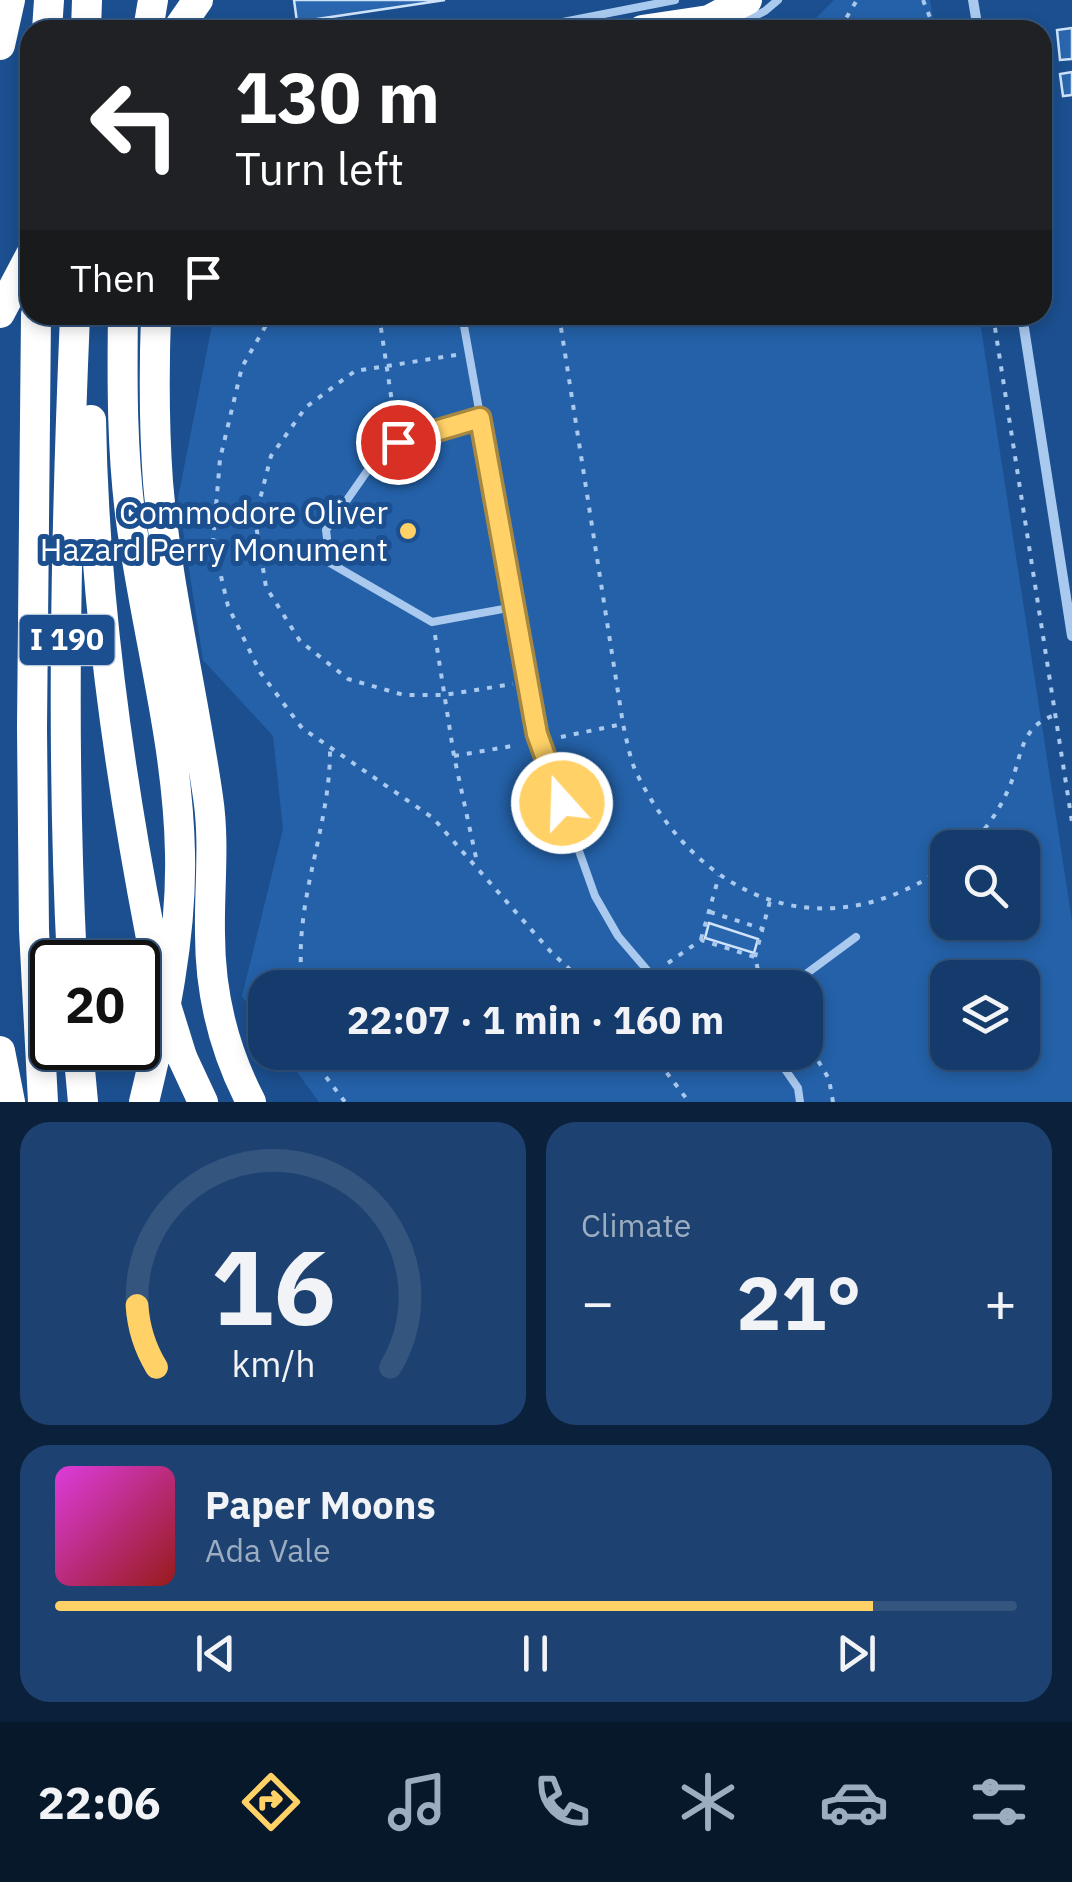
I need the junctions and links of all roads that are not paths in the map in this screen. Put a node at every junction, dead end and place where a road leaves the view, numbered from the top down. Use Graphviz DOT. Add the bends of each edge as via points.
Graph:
graph roads {
  1 [pos="10,0"];
  2 [pos="675,0"];
  3 [pos="747,0"];
  4 [pos="778,0"];
  5 [pos="574,20"];
  6 [pos="709,20"];
  7 [pos="747,20"];
  8 [pos="0,45"];
  9 [pos="20,275"];
  10 [pos="0,313"];
  11 [pos="36,325"];
  12 [pos="74,325"];
  13 [pos="76,325"];
  14 [pos="123,325"];
  15 [pos="156,325"];
  16 [pos="1024,325"];
  17 [pos="464,326"];
  18 [pos="480,418"];
  19 [pos="1067,572"];
  20 [pos="514,607"];
  21 [pos="1072,636"];
  22 [pos="856,937"];
  23 [pos="72,940"];
  24 [pos="647,970"];
  25 [pos="811,970"];
  26 [pos="0,1051"];
  27 [pos="80,1070"];
  28 [pos="786,1070"];
  29 [pos="10,1102"];
  30 [pos="43,1102"];
  31 [pos="83,1102"];
  32 [pos="144,1102"];
  33 [pos="203,1102"];
  34 [pos="251,1102"];
  35 [pos="800,1102"];
  1 -- 8 [label="highway"];
  2 -- 5 [label="lane"];
  3 -- 6 [label="highway"];
  4 -- 7 [label="lane"];
  9 -- 10 [label="highway"];
  11 -- 30 [label="highway, I 190" via="32,728"];
  12 -- 23 [label="highway, I 190" via="67,731"];
  13 -- 33 [label="highway, bridge" via="90,400 96,532 127,811 165,1002"];
  14 -- 32 [label="highway" via="131,520 180,852 173,963"];
  15 -- 34 [label="highway" via="158,484 209,800 214,996"];
  16 -- 19 [label="street"];
  17 -- 18 [label="lane"];
  18 -- 20 [label="lane"];
  18 -- 20 [label="lane" via="384,447 326,530 330,564 432,622"];
  19 -- 21 [label="street"];
  20 -- 24 [label="lane" via="537,734 596,896"];
  22 -- 25 [label="lane"];
  26 -- 29 [label="highway"];
  27 -- 31 [label="highway"];
  28 -- 35 [label="lane"];
}
